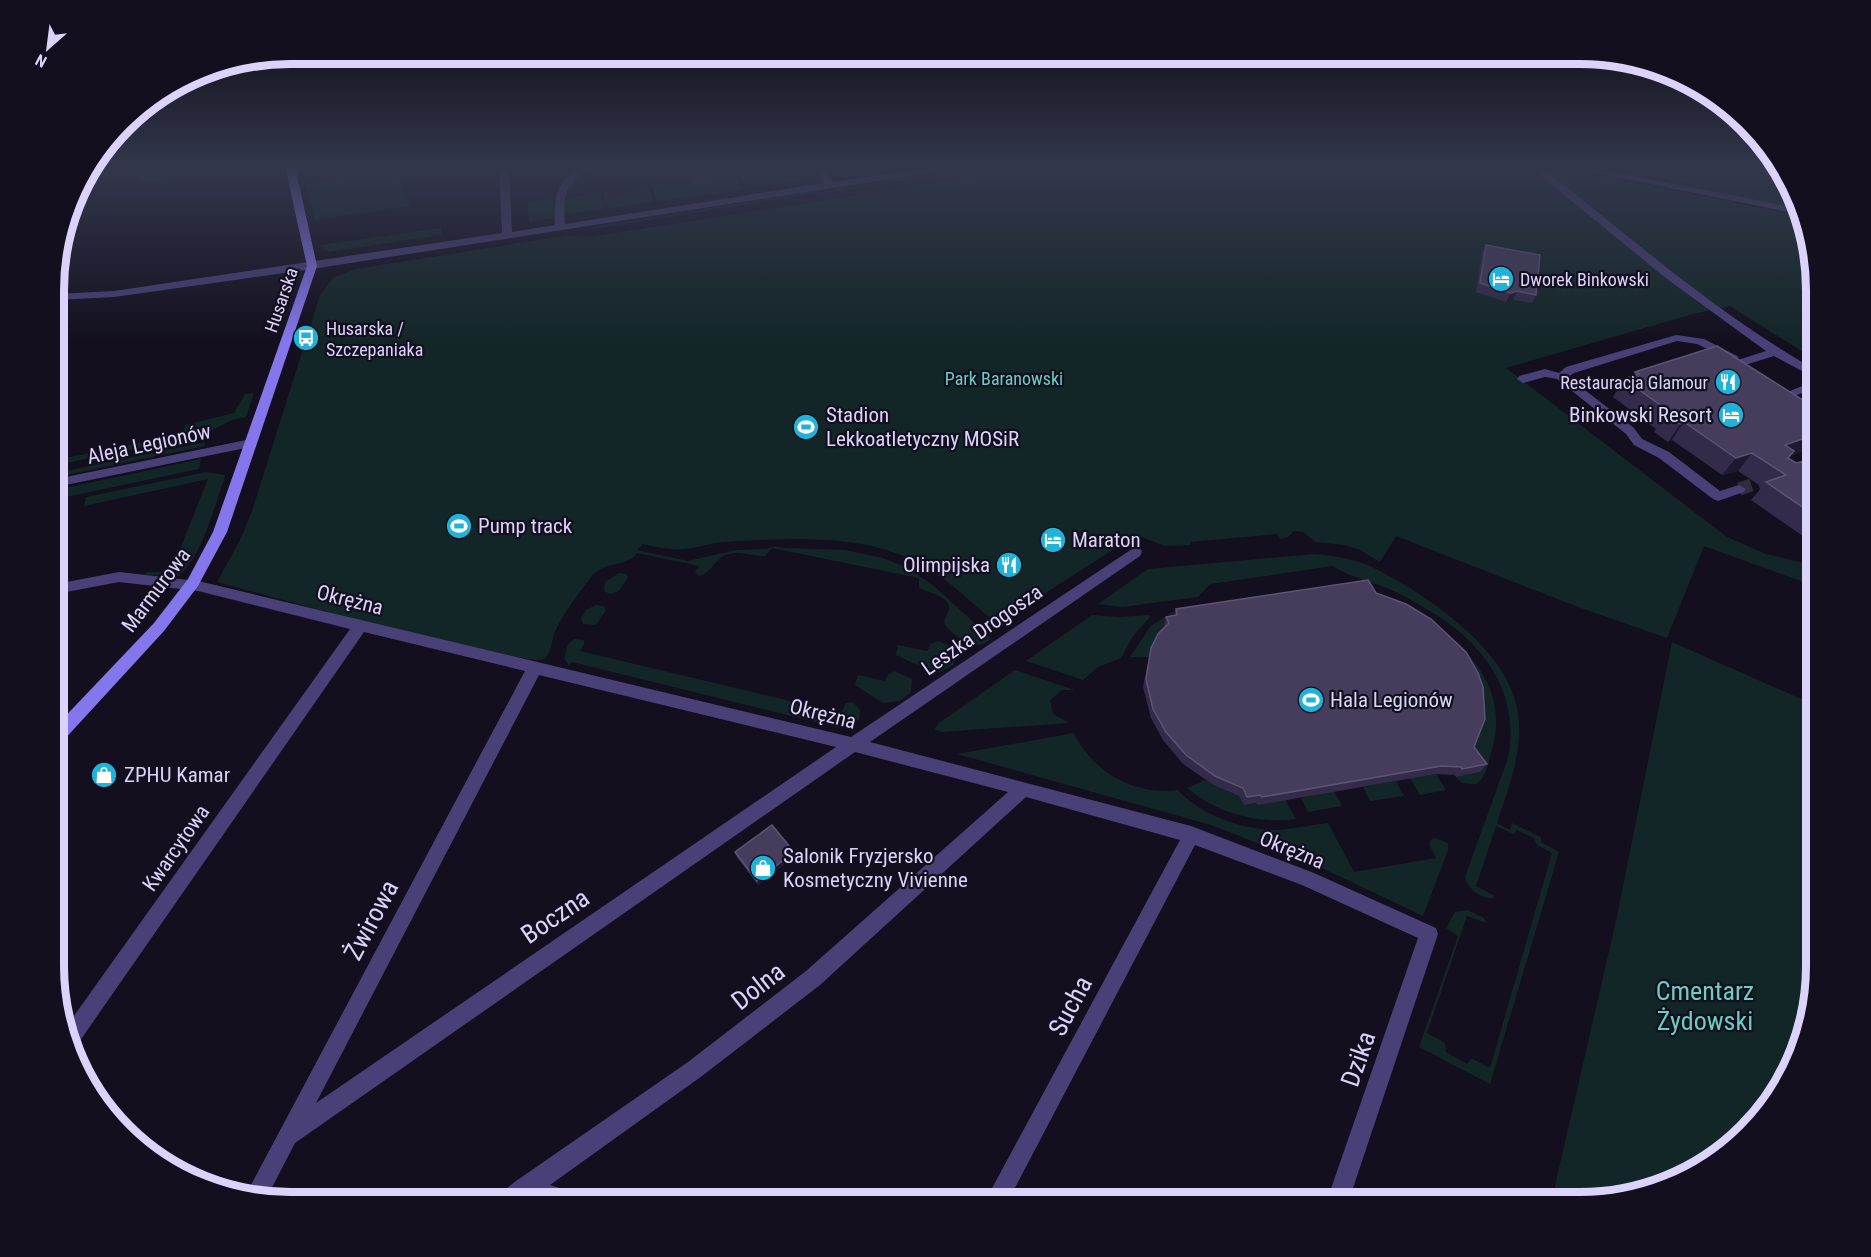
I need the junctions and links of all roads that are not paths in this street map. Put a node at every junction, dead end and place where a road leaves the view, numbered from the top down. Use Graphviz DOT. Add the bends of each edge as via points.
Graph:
graph roads {
  1 [pos="303,225"];
  2 [pos="507,225"];
  3 [pos="575,225"];
  4 [pos="1606,225"];
  5 [pos="560,227"];
  6 [pos="507,235"];
  7 [pos="312,266"];
  8 [pos="64,297"];
  9 [pos="1774,352"];
  10 [pos="1806,370"];
  11 [pos="1562,377"];
  12 [pos="1523,379"];
  13 [pos="1806,386"];
  14 [pos="1806,403"];
  15 [pos="250,444"];
  16 [pos="64,481"];
  17 [pos="1739,489"];
  18 [pos="1136,552"];
  19 [pos="191,585"];
  20 [pos="64,587"];
  21 [pos="360,626"];
  22 [pos="535,668"];
  23 [pos="64,728"];
  24 [pos="854,744"];
  25 [pos="1024,788"];
  26 [pos="1191,834"];
  27 [pos="1429,934"];
  28 [pos="74,1032"];
  29 [pos="288,1135"];
  30 [pos="524,1189"];
  31 [pos="258,1190"];
  32 [pos="520,1192"];
  33 [pos="534,1192"];
  34 [pos="1001,1192"];
  35 [pos="1341,1192"];
  1 -- 7 [label="main road, Husarska"];
  2 -- 6 [label="street"];
  3 -- 5 [label="street"];
  4 -- 9 [label="street" via="1703,304"];
  5 -- 6 [label="street"];
  6 -- 7 [label="street"];
  7 -- 8 [label="street" via="114,294"];
  7 -- 15 [label="main road, Husarska"];
  9 -- 10 [label="street"];
  9 -- 11 [label="street" via="1747,365 1719,348 1676,338 1570,370"];
  11 -- 12 [label="street" via="1545,373"];
  11 -- 17 [label="street" via="1630,431 1638,442 1664,455 1718,496"];
  13 -- 14 [label="street" via="1786,390"];
  15 -- 16 [label="street, Aleja Legionów"];
  15 -- 19 [label="main road, Marmurowa" via="220,532"];
  18 -- 24 [label="street, Leszka Drogosza"];
  19 -- 20 [label="street, Okrężna" via="119,577"];
  19 -- 21 [label="street, Okrężna"];
  19 -- 23 [label="main road, Marmurowa" via="159,627"];
  21 -- 22 [label="street, Okrężna"];
  21 -- 28 [label="street, Kwarcytowa"];
  22 -- 24 [label="street, Okrężna"];
  22 -- 29 [label="street, Żwirowa"];
  24 -- 25 [label="street, Okrężna"];
  24 -- 29 [label="street, Boczna"];
  25 -- 26 [label="street, Okrężna"];
  25 -- 30 [label="street, Dolna" via="813,978 695,1069"];
  26 -- 27 [label="street, Okrężna" via="1308,879"];
  26 -- 34 [label="street, Sucha"];
  27 -- 35 [label="street, Dzika"];
  29 -- 31 [label="street, Żwirowa"];
  30 -- 32 [label="street, Dolna"];
  30 -- 33 [label="street"];
}
